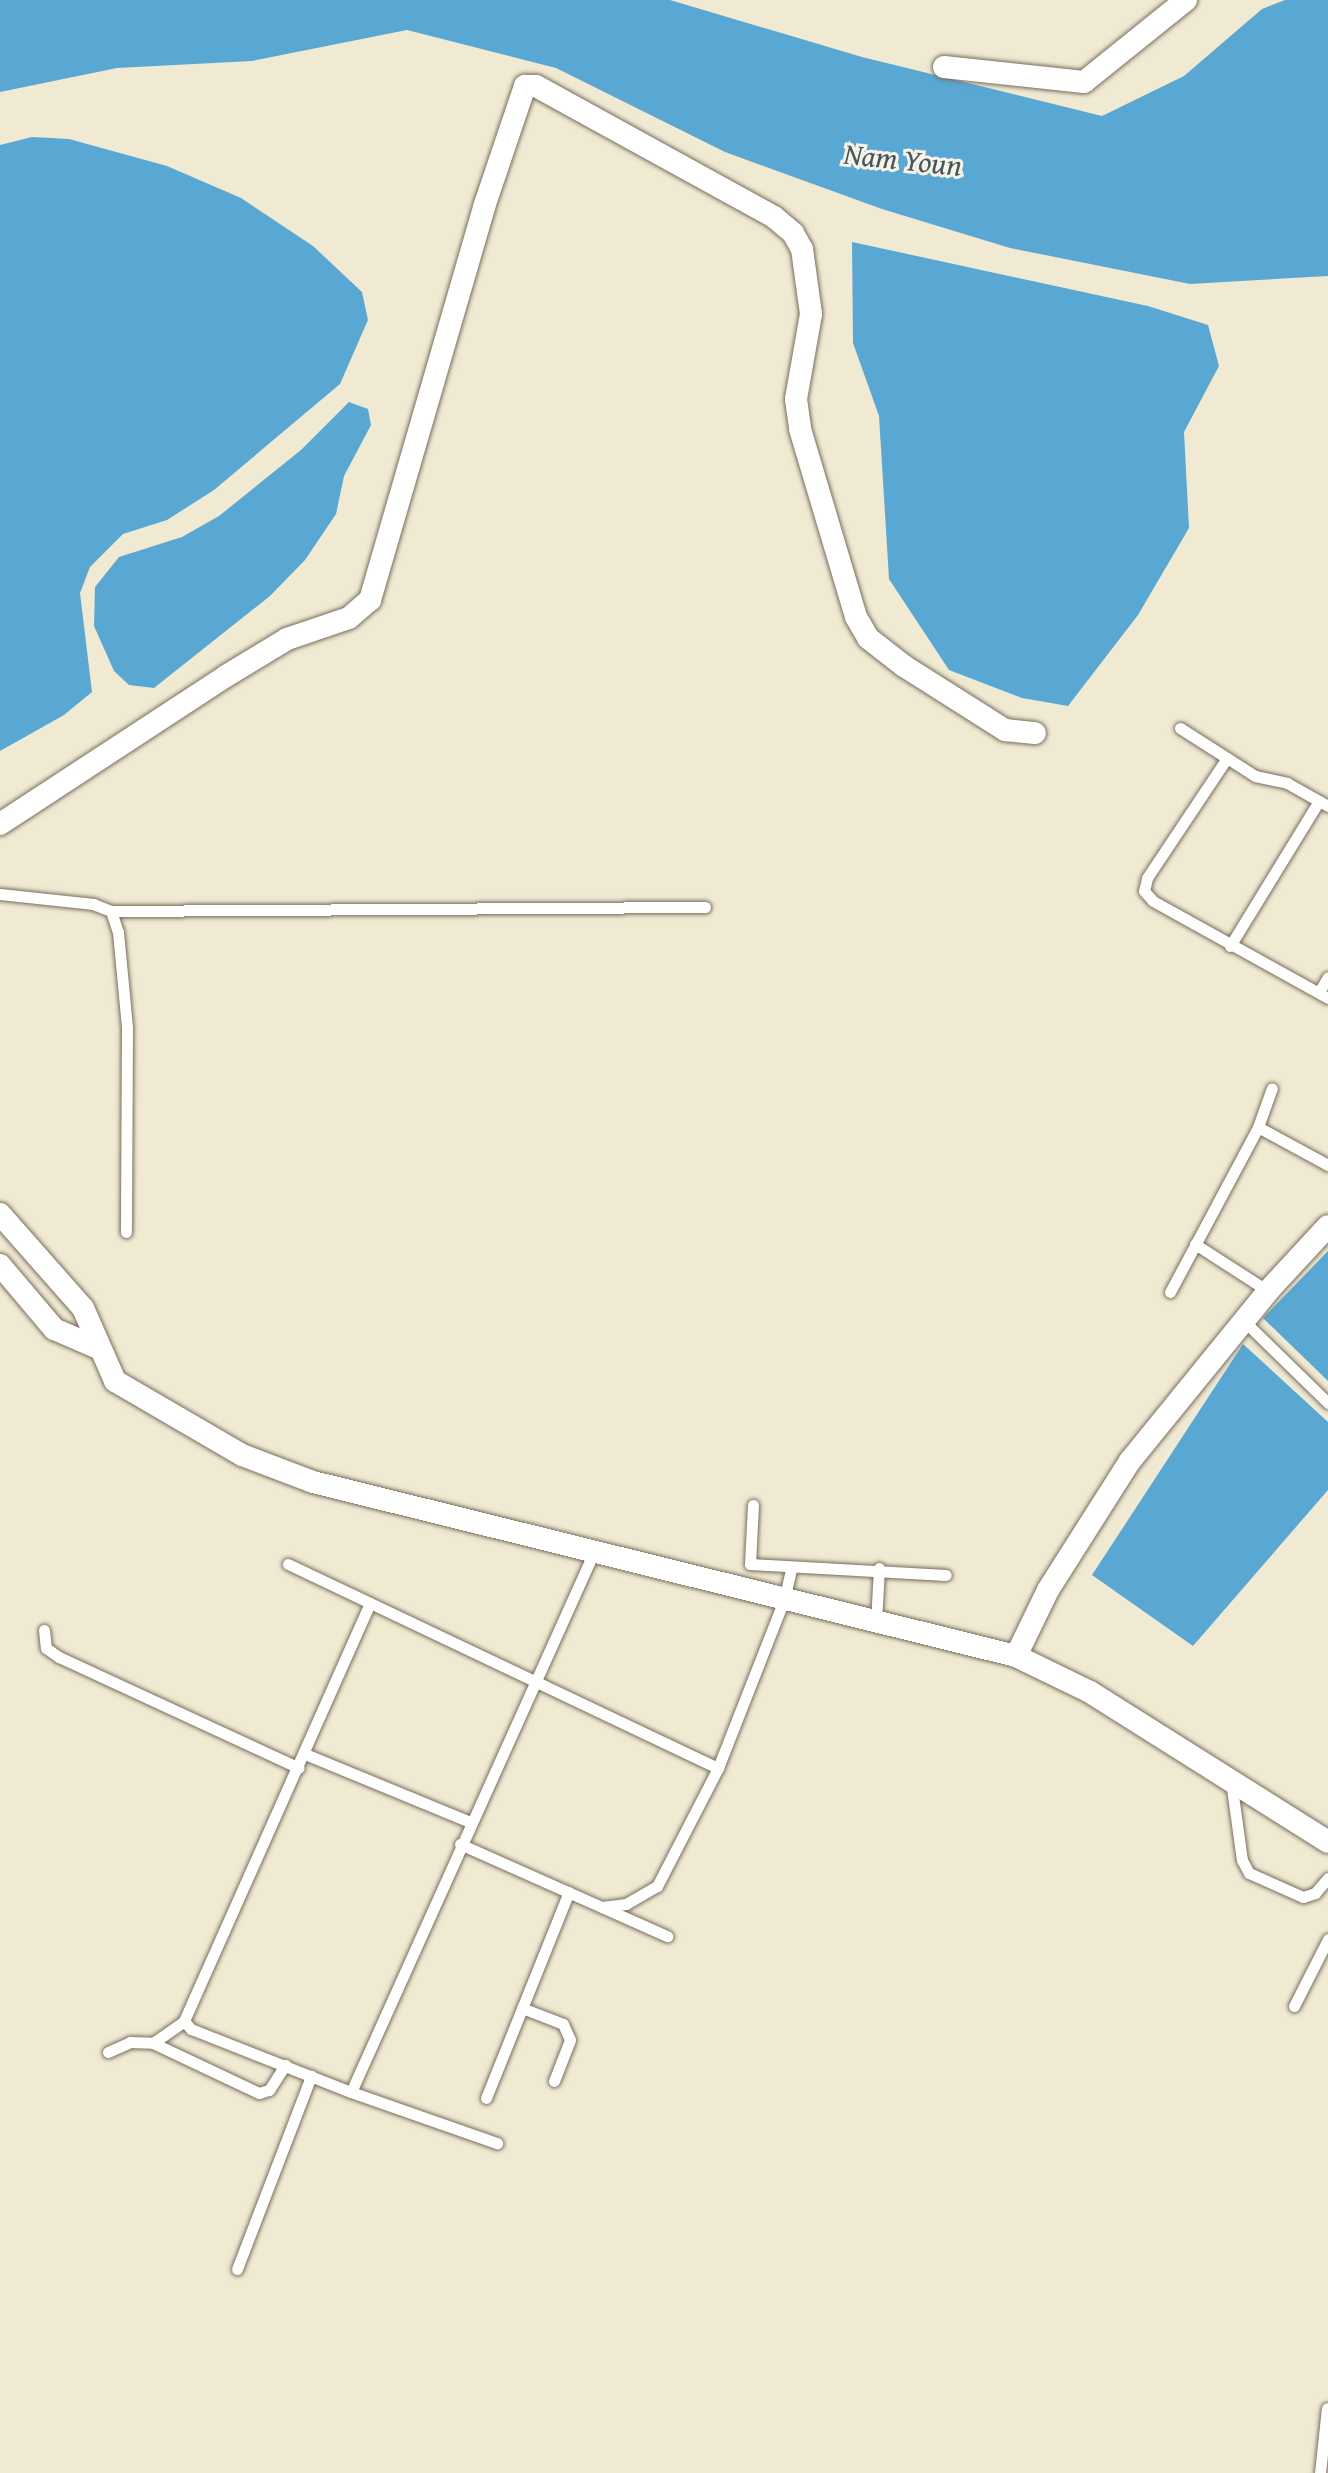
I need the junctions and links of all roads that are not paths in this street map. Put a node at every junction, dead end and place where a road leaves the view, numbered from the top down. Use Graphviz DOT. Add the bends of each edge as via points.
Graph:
graph roads {
  1 [pos="1186,0"];
  2 [pos="944,67"];
  3 [pos="1180,728"];
  4 [pos="1035,733"];
  5 [pos="1227,758"];
  6 [pos="1324,804"];
  7 [pos="0,824"];
  8 [pos="0,894"];
  9 [pos="705,907"];
  10 [pos="111,911"];
  11 [pos="1230,946"];
  12 [pos="1328,977"];
  13 [pos="1323,995"];
  14 [pos="1272,1088"];
  15 [pos="1258,1127"];
  16 [pos="1328,1165"];
  17 [pos="0,1214"];
  18 [pos="1328,1226"];
  19 [pos="126,1232"];
  20 [pos="1195,1244"];
  21 [pos="0,1265"];
  22 [pos="1268,1291"];
  23 [pos="1170,1292"];
  24 [pos="1245,1322"];
  25 [pos="96,1347"];
  26 [pos="1328,1403"];
  27 [pos="753,1505"];
  28 [pos="593,1554"];
  29 [pos="288,1564"];
  30 [pos="879,1568"];
  31 [pos="791,1570"];
  32 [pos="946,1575"];
  33 [pos="784,1600"];
  34 [pos="370,1603"];
  35 [pos="876,1622"];
  36 [pos="44,1630"];
  37 [pos="1016,1656"];
  38 [pos="534,1681"];
  39 [pos="305,1754"];
  40 [pos="299,1768"];
  41 [pos="718,1768"];
  42 [pos="1231,1780"];
  43 [pos="470,1822"];
  44 [pos="1328,1842"];
  45 [pos="460,1844"];
  46 [pos="1328,1878"];
  47 [pos="569,1892"];
  48 [pos="602,1907"];
  49 [pos="667,1936"];
  50 [pos="1328,1939"];
  51 [pos="1294,2006"];
  52 [pos="522,2008"];
  53 [pos="184,2021"];
  54 [pos="153,2043"];
  55 [pos="108,2052"];
  56 [pos="285,2065"];
  57 [pos="311,2076"];
  58 [pos="554,2081"];
  59 [pos="351,2092"];
  60 [pos="486,2098"];
  61 [pos="497,2143"];
  62 [pos="237,2269"];
  63 [pos="1327,2408"];
  64 [pos="1320,2473"];
  1 -- 2 [label="street" via="1084,82"];
  3 -- 5 [label="lane"];
  4 -- 7 [label="street" via="1005,730 904,666 868,638 856,617 800,429 796,399 811,314 802,249 793,233 760,209 536,86 525,86 492,179 370,600 349,618 287,639 238,668"];
  5 -- 6 [label="lane" via="1255,776 1287,783"];
  5 -- 11 [label="lane" via="1144,887 1153,901"];
  6 -- 11 [label="lane"];
  8 -- 10 [label="lane" via="93,904"];
  9 -- 10 [label="lane"];
  10 -- 19 [label="lane" via="118,932 127,1027"];
  11 -- 13 [label="lane"];
  12 -- 13 [label="lane"];
  14 -- 15 [label="lane"];
  15 -- 16 [label="lane"];
  15 -- 20 [label="lane"];
  17 -- 25 [label="street" via="83,1308"];
  18 -- 22 [label="street"];
  20 -- 22 [label="lane"];
  20 -- 23 [label="lane"];
  21 -- 25 [label="street" via="54,1329"];
  22 -- 24 [label="street"];
  24 -- 26 [label="lane"];
  24 -- 37 [label="street" via="1130,1461 1048,1590"];
  25 -- 28 [label="street" via="115,1381 242,1455 313,1482"];
  27 -- 31 [label="lane" via="747,1559"];
  28 -- 33 [label="street"];
  28 -- 38 [label="lane"];
  29 -- 34 [label="lane"];
  30 -- 31 [label="lane"];
  30 -- 32 [label="lane"];
  30 -- 35 [label="lane"];
  31 -- 33 [label="lane"];
  33 -- 35 [label="street"];
  33 -- 41 [label="lane"];
  34 -- 38 [label="lane"];
  34 -- 39 [label="lane"];
  35 -- 37 [label="street"];
  36 -- 40 [label="lane" via="46,1648 59,1657"];
  37 -- 42 [label="street" via="1090,1692"];
  38 -- 41 [label="lane"];
  38 -- 43 [label="lane"];
  39 -- 40 [label="lane"];
  39 -- 43 [label="lane"];
  40 -- 53 [label="lane"];
  41 -- 48 [label="lane" via="657,1886 626,1904"];
  42 -- 44 [label="street"];
  42 -- 46 [label="lane" via="1242,1860 1249,1873 1303,1897 1315,1893"];
  43 -- 45 [label="lane"];
  45 -- 47 [label="lane"];
  45 -- 59 [label="lane"];
  47 -- 48 [label="lane"];
  47 -- 52 [label="lane"];
  48 -- 49 [label="lane"];
  50 -- 51 [label="lane"];
  52 -- 58 [label="lane" via="563,2024 570,2040"];
  52 -- 60 [label="lane"];
  53 -- 54 [label="lane"];
  53 -- 56 [label="lane" via="191,2029"];
  54 -- 55 [label="lane" via="130,2042"];
  54 -- 56 [label="lane" via="259,2093 269,2090"];
  56 -- 57 [label="lane"];
  57 -- 59 [label="lane"];
  57 -- 62 [label="lane"];
  59 -- 61 [label="lane"];
  63 -- 64 [label="lane"];
}
